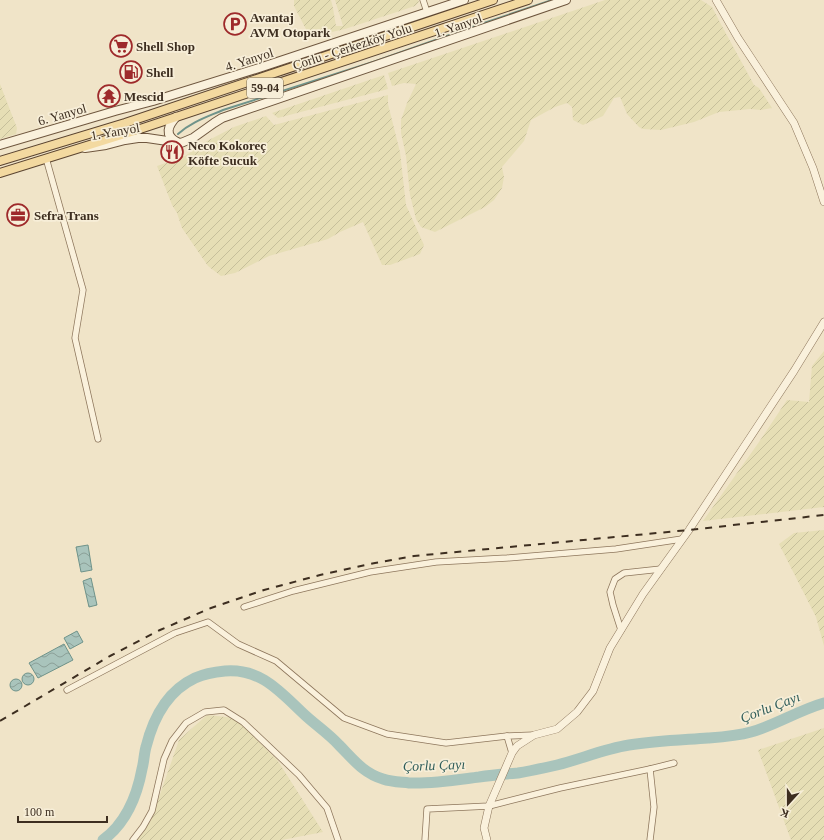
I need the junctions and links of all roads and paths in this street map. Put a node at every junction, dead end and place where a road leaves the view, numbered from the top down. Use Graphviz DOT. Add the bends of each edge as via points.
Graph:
graph roads {
  1 [pos="423,0"];
  2 [pos="464,0"];
  3 [pos="493,0"];
  4 [pos="528,0"];
  5 [pos="566,0"];
  6 [pos="716,0"];
  7 [pos="428,12"];
  8 [pos="258,79"];
  9 [pos="200,86"];
  10 [pos="176,117"];
  11 [pos="181,143"];
  12 [pos="0,144"];
  13 [pos="77,149"];
  14 [pos="46,158"];
  15 [pos="0,161"];
  16 [pos="0,173"];
  17 [pos="824,202"];
  18 [pos="824,322"];
  19 [pos="98,439"];
  20 [pos="682,539"];
  21 [pos="661,569"];
  22 [pos="244,607"];
  23 [pos="621,630"];
  24 [pos="67,690"];
  25 [pos="534,735"];
  26 [pos="507,736"];
  27 [pos="512,753"];
  28 [pos="674,763"];
  29 [pos="650,769"];
  30 [pos="489,806"];
  31 [pos="133,840"];
  32 [pos="338,840"];
  33 [pos="426,840"];
  34 [pos="486,840"];
  35 [pos="650,840"];
  1 -- 7 [label="street"];
  2 -- 7 [label="main road, 4. Yanyol"];
  3 -- 8 [label="main road, Çorlu - Çerkezköy Yolu / 59-04"];
  4 -- 10 [label="main road, Çorlu - Çerkezköy Yolu / 59-04"];
  5 -- 11 [label="main road, 1. Yanyol" via="222,118"];
  6 -- 17 [label="street" via="794,124"];
  7 -- 9 [label="main road, 4. Yanyol"];
  8 -- 9 [label="main road"];
  8 -- 15 [label="main road, Çorlu - Çerkezköy Yolu / 59-04"];
  9 -- 12 [label="main road, 6. Yanyol"];
  10 -- 11 [label="main road" via="169,133 170,137"];
  10 -- 13 [label="main road, Çorlu - Çerkezköy Yolu / 59-04"];
  11 -- 13 [label="main road, 1. Yanyol" via="138,138 106,146"];
  13 -- 14 [label="main road, Çorlu - Çerkezköy Yolu / 59-04"];
  14 -- 16 [label="main road, Çorlu - Çerkezköy Yolu / 59-04"];
  14 -- 19 [label="street" via="83,290 75,338"];
  18 -- 20 [label="street"];
  20 -- 21 [label="street"];
  20 -- 22 [label="street" via="616,549 436,562 370,572 293,591"];
  21 -- 23 [label="street"];
  21 -- 23 [label="street" via="624,573 615,579 610,592"];
  23 -- 25 [label="street" via="610,648 593,691 577,712 557,730"];
  24 -- 26 [label="street" via="175,633 208,622 238,644 276,661 344,718 387,734 446,743"];
  25 -- 26 [label="street"];
  25 -- 27 [label="street" via="517,746"];
  26 -- 27 [label="street"];
  27 -- 30 [label="street"];
  28 -- 29 [label="street"];
  29 -- 30 [label="street"];
  29 -- 35 [label="street" via="654,807"];
  30 -- 33 [label="street" via="428,809"];
  30 -- 34 [label="street" via="484,828"];
  31 -- 32 [label="street" via="152,811 164,759 172,741 186,722 205,712 224,710 243,722 299,775 327,808"];
}
